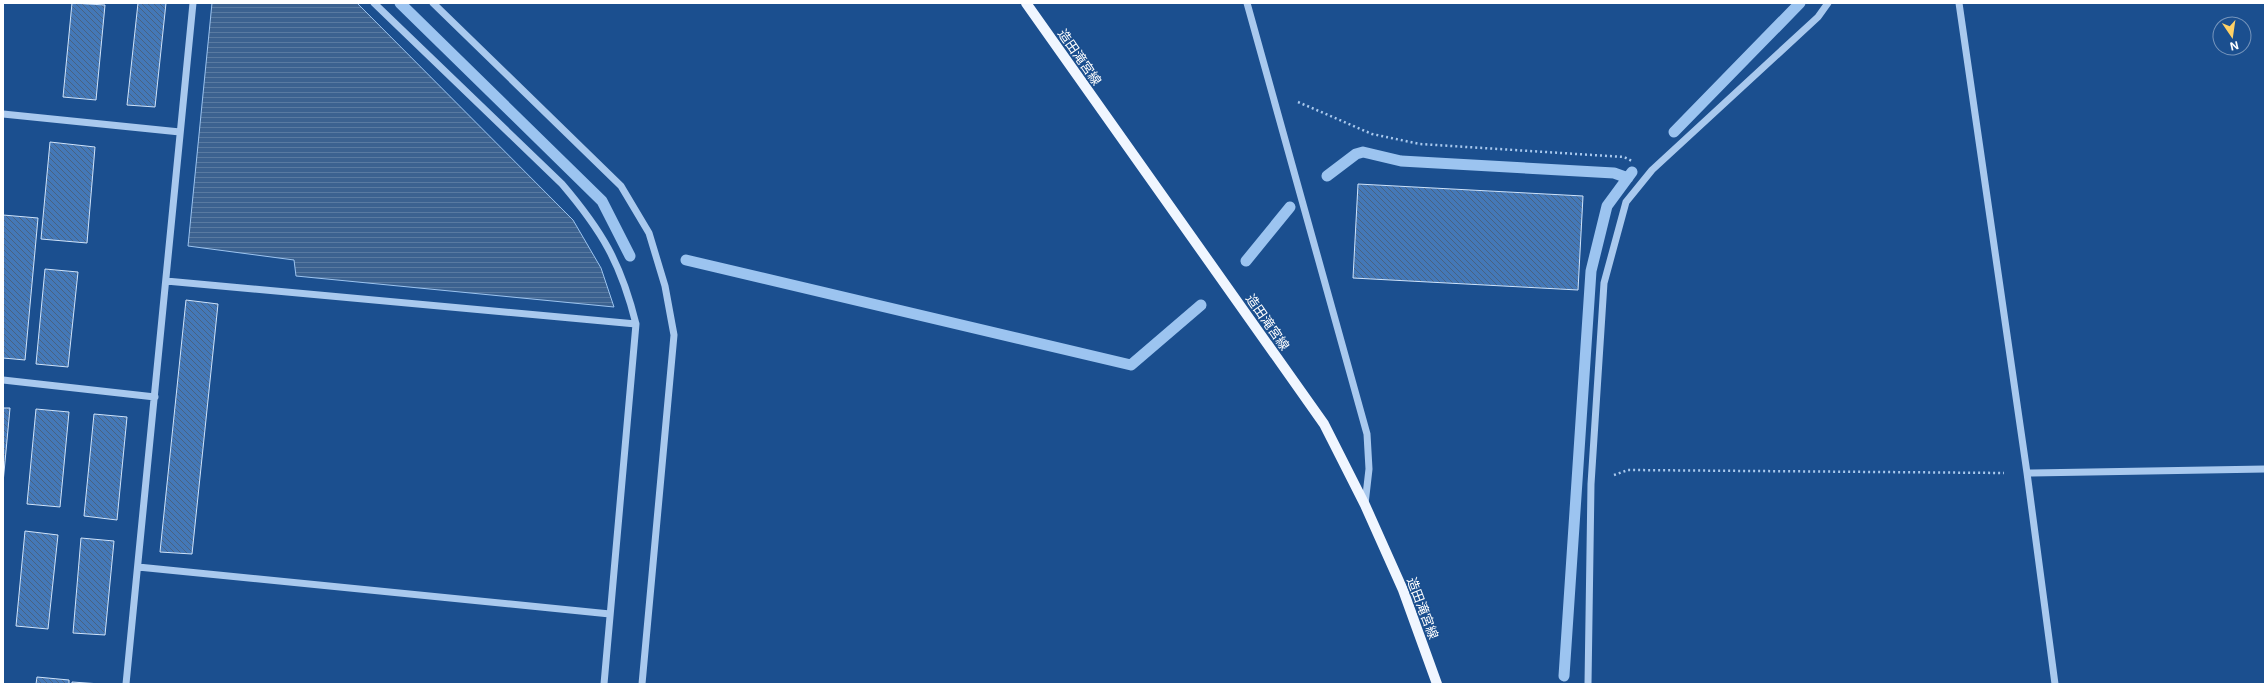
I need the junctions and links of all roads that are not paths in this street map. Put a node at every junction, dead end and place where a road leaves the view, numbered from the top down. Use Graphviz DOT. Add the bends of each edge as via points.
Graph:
graph roads {
  1 [pos="193,3"];
  2 [pos="374,3"];
  3 [pos="433,3"];
  4 [pos="1026,3"];
  5 [pos="1247,3"];
  6 [pos="1828,3"];
  7 [pos="1959,3"];
  8 [pos="3,114"];
  9 [pos="180,132"];
  10 [pos="166,281"];
  11 [pos="636,324"];
  12 [pos="3,380"];
  13 [pos="155,397"];
  14 [pos="2265,469"];
  15 [pos="2027,473"];
  16 [pos="1365,505"];
  17 [pos="138,567"];
  18 [pos="610,614"];
  19 [pos="126,684"];
  20 [pos="604,684"];
  21 [pos="642,684"];
  22 [pos="1438,684"];
  23 [pos="1588,684"];
  24 [pos="2055,684"];
  1 -- 9 [label="street"];
  2 -- 11 [label="street" via="562,184 590,216 612,254 627,290"];
  3 -- 21 [label="street" via="621,186 649,233 665,286 674,335"];
  4 -- 16 [label="main road, 造田滝宮線" via="1324,424"];
  5 -- 16 [label="street" via="1367,434 1369,469"];
  6 -- 23 [label="street" via="1818,17 1652,170 1626,202 1604,283 1591,484"];
  7 -- 15 [label="street"];
  8 -- 9 [label="street"];
  9 -- 10 [label="street"];
  10 -- 11 [label="street"];
  10 -- 13 [label="street"];
  11 -- 18 [label="street"];
  12 -- 13 [label="street"];
  13 -- 17 [label="street"];
  14 -- 15 [label="street"];
  15 -- 24 [label="street"];
  16 -- 22 [label="main road, 造田滝宮線" via="1403,590"];
  17 -- 18 [label="street"];
  17 -- 19 [label="street"];
  18 -- 20 [label="street"];
}
